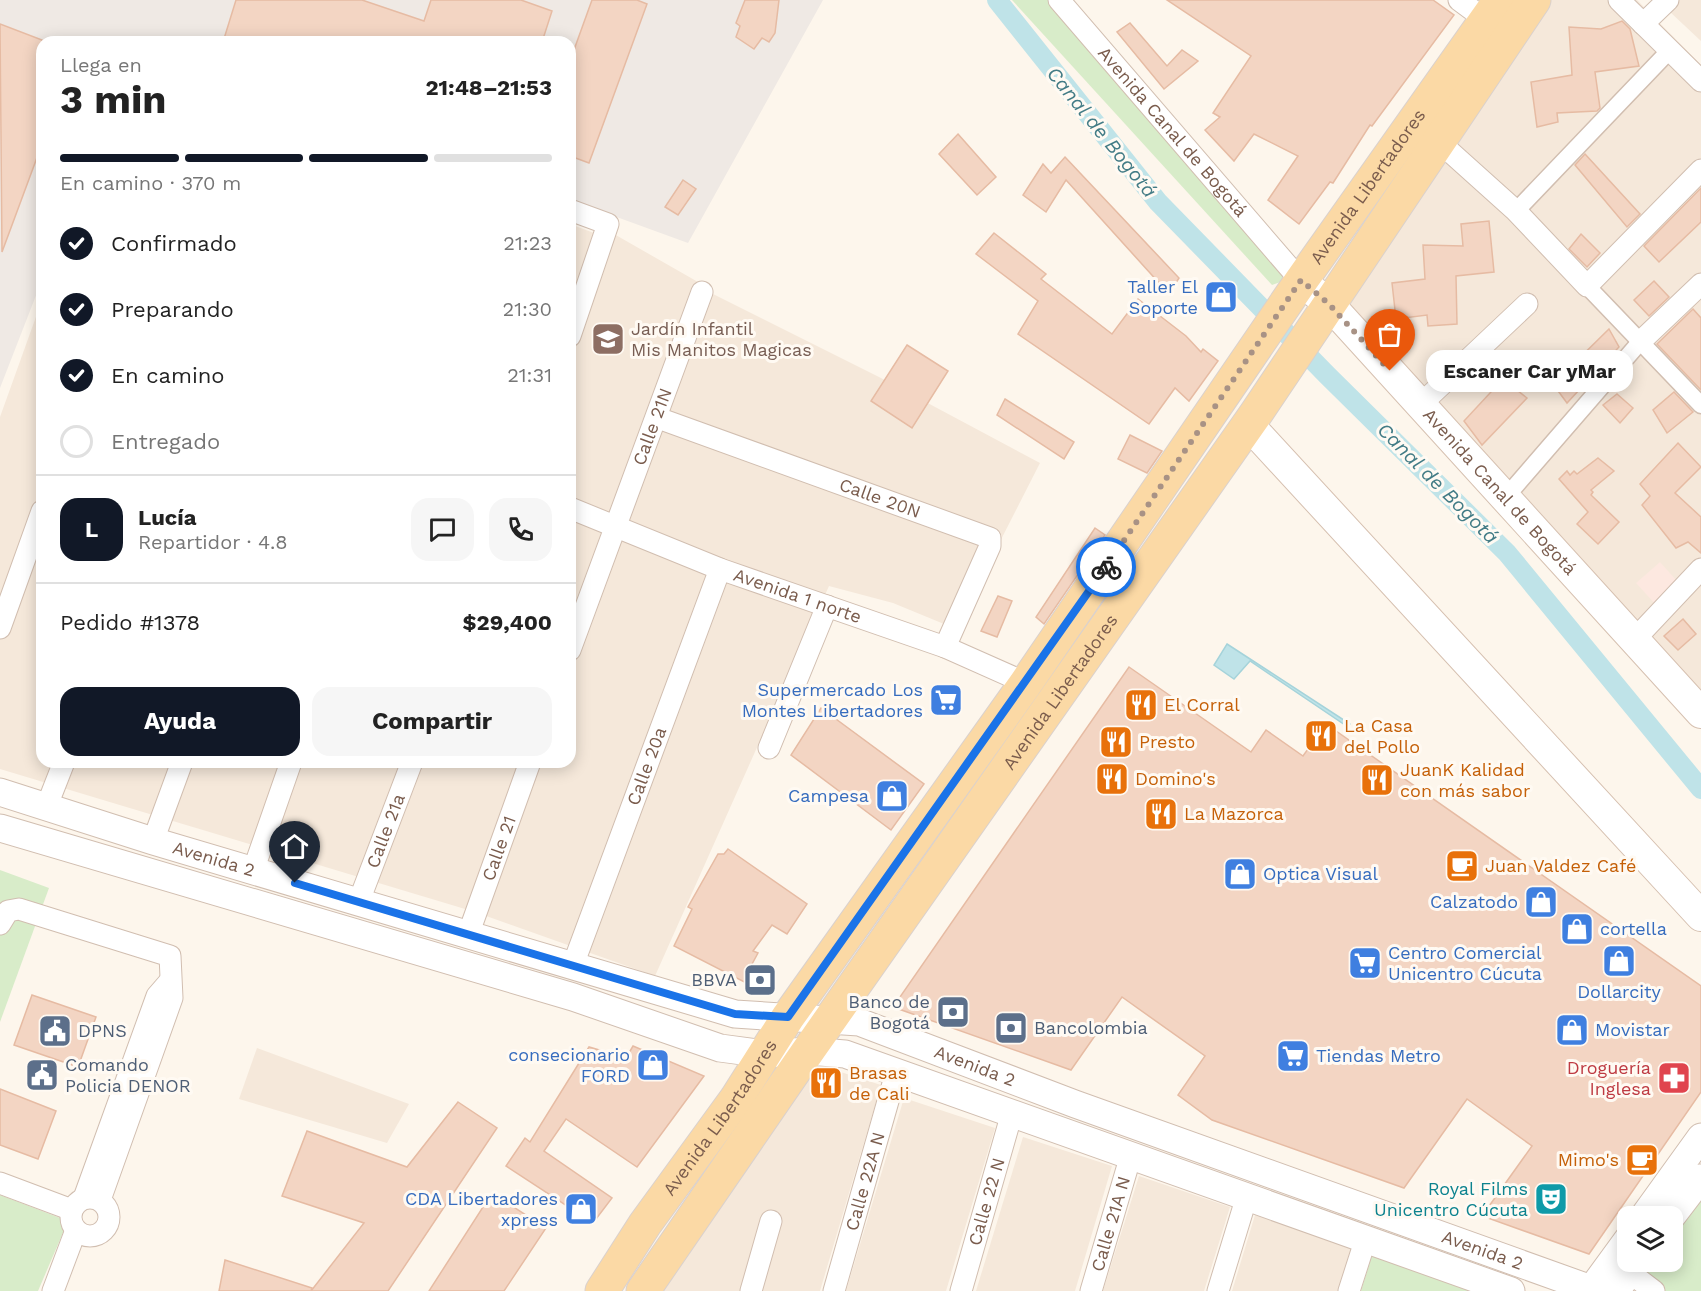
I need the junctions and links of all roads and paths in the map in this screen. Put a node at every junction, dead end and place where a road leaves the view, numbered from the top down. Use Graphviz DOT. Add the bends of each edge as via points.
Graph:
graph roads {
  1 [pos="1059,0"];
  2 [pos="1459,0"];
  3 [pos="1534,0"];
  4 [pos="1548,0"];
  5 [pos="1617,0"];
  6 [pos="1668,0"];
  7 [pos="1493,10"];
  8 [pos="1643,24"];
  9 [pos="1668,51"];
  10 [pos="1701,81"];
  11 [pos="1701,86"];
  12 [pos="1442,144"];
  13 [pos="1701,170"];
  14 [pos="1516,211"];
  15 [pos="576,212"];
  16 [pos="1701,284"];
  17 [pos="1298,286"];
  18 [pos="1587,286"];
  19 [pos="702,292"];
  20 [pos="1527,304"];
  21 [pos="1323,312"];
  22 [pos="576,318"];
  23 [pos="1640,342"];
  24 [pos="1420,405"];
  25 [pos="1701,405"];
  26 [pos="658,418"];
  27 [pos="1252,419"];
  28 [pos="1505,498"];
  29 [pos="576,510"];
  30 [pos="615,525"];
  31 [pos="36,528"];
  32 [pos="720,569"];
  33 [pos="1701,569"];
  34 [pos="827,606"];
  35 [pos="0,628"];
  36 [pos="576,633"];
  37 [pos="1634,640"];
  38 [pos="945,647"];
  39 [pos="1026,683"];
  40 [pos="1701,713"];
  41 [pos="769,748"];
  42 [pos="62,768"];
  43 [pos="181,768"];
  44 [pos="289,768"];
  45 [pos="410,768"];
  46 [pos="528,768"];
  47 [pos="0,792"];
  48 [pos="46,808"];
  49 [pos="0,828"];
  50 [pos="153,841"];
  51 [pos="253,871"];
  52 [pos="359,901"];
  53 [pos="1701,916"];
  54 [pos="0,924"];
  55 [pos="468,935"];
  56 [pos="573,965"];
  57 [pos="788,1017"];
  58 [pos="831,1019"];
  59 [pos="808,1051"];
  60 [pos="765,1054"];
  61 [pos="896,1072"];
  62 [pos="1012,1113"];
  63 [pos="1701,1137"];
  64 [pos="1131,1155"];
  65 [pos="1701,1178"];
  66 [pos="0,1183"];
  67 [pos="1247,1196"];
  68 [pos="1651,1206"];
  69 [pos="1680,1206"];
  70 [pos="84,1215"];
  71 [pos="771,1221"];
  72 [pos="1366,1238"];
  73 [pos="1613,1281"];
  74 [pos="53,1291"];
  75 [pos="68,1291"];
  76 [pos="602,1291"];
  77 [pos="643,1291"];
  78 [pos="751,1291"];
  79 [pos="834,1291"];
  80 [pos="961,1291"];
  81 [pos="1091,1291"];
  82 [pos="1218,1291"];
  83 [pos="1349,1291"];
  84 [pos="1511,1291"];
  85 [pos="1654,1291"];
  1 -- 17 [label="street, Avenida Canal de Bogotá"];
  2 -- 7 [label="street"];
  3 -- 12 [label="main road, Avenida Libertadores"];
  4 -- 12 [label="street"];
  5 -- 8 [label="street"];
  5 -- 9 [label="street"];
  6 -- 8 [label="street"];
  7 -- 17 [label="main road, Avenida Libertadores"];
  8 -- 9 [label="street"];
  9 -- 10 [label="street"];
  9 -- 11 [label="street"];
  9 -- 14 [label="street"];
  12 -- 14 [label="street"];
  12 -- 21 [label="main road, Avenida Libertadores"];
  13 -- 18 [label="street"];
  14 -- 18 [label="street"];
  15 -- 22 [label="street" via="608,224"];
  16 -- 23 [label="street"];
  17 -- 21 [label="main road, Avenida Canal de Bogotá"];
  17 -- 39 [label="main road, Avenida Libertadores"];
  18 -- 23 [label="street"];
  19 -- 26 [label="street, Calle 21N"];
  20 -- 24 [label="street"];
  21 -- 24 [label="main road, Avenida Canal de Bogotá"];
  21 -- 27 [label="main road, Avenida Libertadores"];
  23 -- 25 [label="street"];
  23 -- 28 [label="street"];
  24 -- 28 [label="main road, Avenida Canal de Bogotá"];
  26 -- 30 [label="street, Calle 21N"];
  26 -- 38 [label="street, Calle 20N" via="990,538 990,546"];
  27 -- 53 [label="main road"];
  27 -- 58 [label="main road, Avenida Libertadores"];
  28 -- 37 [label="main road, Avenida Canal de Bogotá"];
  29 -- 30 [label="street, Avenida 1 norte"];
  30 -- 32 [label="street, Avenida 1 norte"];
  30 -- 36 [label="street"];
  31 -- 35 [label="street"];
  32 -- 34 [label="street, Avenida 1 norte"];
  32 -- 56 [label="street, Calle 20a"];
  33 -- 37 [label="street"];
  34 -- 38 [label="street, Avenida 1 norte"];
  34 -- 41 [label="street"];
  37 -- 40 [label="main road, Avenida Canal de Bogotá"];
  38 -- 39 [label="street, Avenida 1 norte"];
  39 -- 57 [label="main road, Avenida Libertadores"];
  42 -- 48 [label="street"];
  43 -- 50 [label="street"];
  44 -- 51 [label="street"];
  45 -- 52 [label="street, Calle 21a"];
  46 -- 55 [label="street, Calle 21"];
  47 -- 48 [label="street, Avenida 2"];
  48 -- 50 [label="street, Avenida 2"];
  49 -- 60 [label="street, Avenida 2" via="573,997 720,1048"];
  50 -- 51 [label="street, Avenida 2"];
  51 -- 52 [label="street, Avenida 2"];
  52 -- 55 [label="street, Avenida 2"];
  54 -- 70 [label="street" via="8,910 19,909 170,956 170,981 157,996"];
  55 -- 56 [label="street, Avenida 2"];
  56 -- 57 [label="street, Avenida 2" via="735,1014"];
  57 -- 58 [label="street, Avenida 2"];
  57 -- 60 [label="main road, Avenida Libertadores"];
  58 -- 59 [label="main road, Avenida Libertadores"];
  58 -- 73 [label="street, Avenida 2" via="859,1022 1075,1104"];
  59 -- 60 [label="street, Avenida 2"];
  59 -- 61 [label="street, Avenida 2" via="845,1054"];
  59 -- 77 [label="main road, Avenida Libertadores"];
  60 -- 76 [label="main road, Avenida Libertadores"];
  61 -- 62 [label="street, Avenida 2"];
  61 -- 79 [label="street, Calle 22A N"];
  62 -- 64 [label="street, Avenida 2"];
  62 -- 80 [label="street, Calle 22 N"];
  63 -- 68 [label="street"];
  64 -- 67 [label="street, Avenida 2"];
  64 -- 81 [label="street, Calle 21A N"];
  65 -- 69 [label="street"];
  66 -- 70 [label="street"];
  67 -- 72 [label="street, Avenida 2"];
  67 -- 82 [label="street"];
  70 -- 74 [label="street"];
  70 -- 75 [label="street"];
  71 -- 78 [label="street"];
  72 -- 83 [label="street"];
  72 -- 84 [label="street, Avenida 2"];
  73 -- 85 [label="street"];
}
